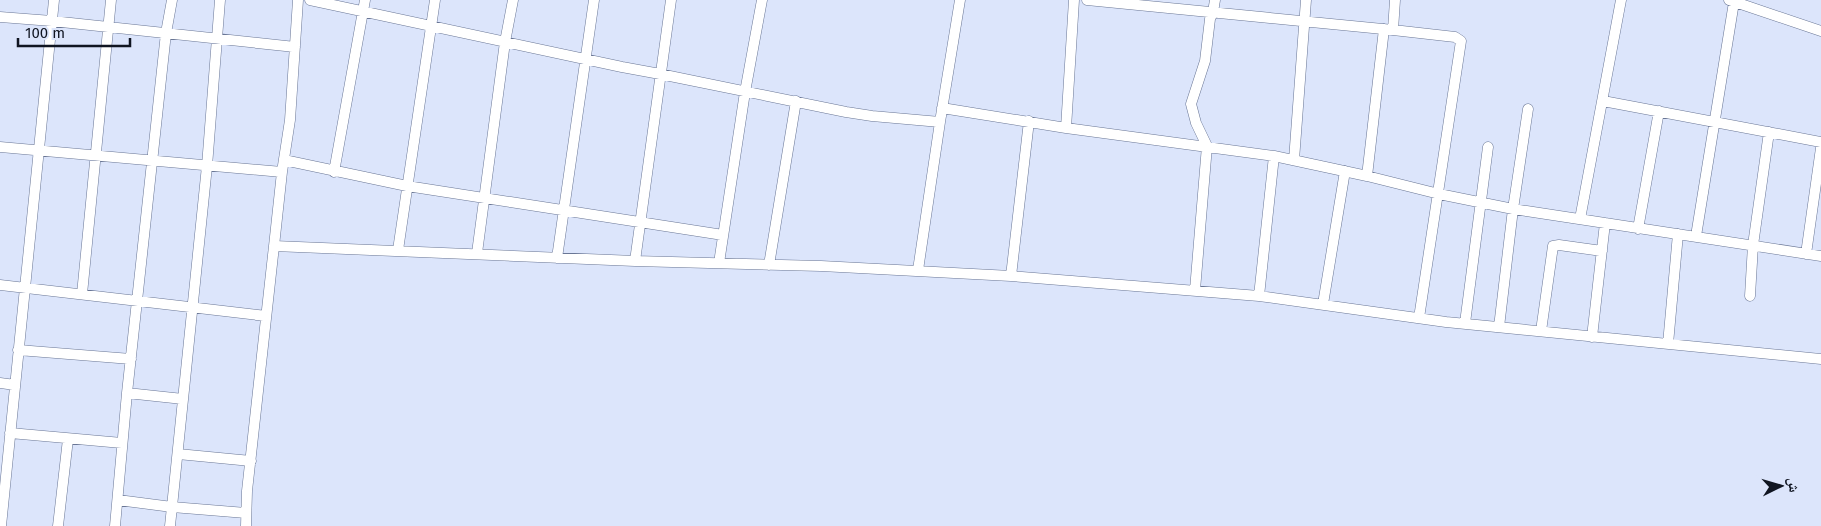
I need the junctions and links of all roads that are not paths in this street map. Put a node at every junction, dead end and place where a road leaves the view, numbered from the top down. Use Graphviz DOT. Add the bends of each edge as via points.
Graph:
graph roads {
  1 [pos="54,0"];
  2 [pos="111,0"];
  3 [pos="172,0"];
  4 [pos="220,0"];
  5 [pos="298,0"];
  6 [pos="310,0"];
  7 [pos="365,0"];
  8 [pos="435,0"];
  9 [pos="513,0"];
  10 [pos="594,0"];
  11 [pos="671,0"];
  12 [pos="762,0"];
  13 [pos="960,0"];
  14 [pos="1074,0"];
  15 [pos="1087,0"];
  16 [pos="1214,0"];
  17 [pos="1306,0"];
  18 [pos="1395,0"];
  19 [pos="1621,0"];
  20 [pos="1731,1"];
  21 [pos="1168,4"];
  22 [pos="363,12"];
  23 [pos="1213,12"];
  24 [pos="0,17"];
  25 [pos="52,21"];
  26 [pos="1305,21"];
  27 [pos="108,26"];
  28 [pos="432,26"];
  29 [pos="1388,30"];
  30 [pos="1821,31"];
  31 [pos="166,33"];
  32 [pos="218,38"];
  33 [pos="505,42"];
  34 [pos="295,47"];
  35 [pos="585,60"];
  36 [pos="660,74"];
  37 [pos="745,92"];
  38 [pos="796,101"];
  39 [pos="1603,101"];
  40 [pos="942,108"];
  41 [pos="1528,109"];
  42 [pos="1658,111"];
  43 [pos="1029,121"];
  44 [pos="940,122"];
  45 [pos="1714,122"];
  46 [pos="1066,128"];
  47 [pos="1769,132"];
  48 [pos="1821,142"];
  49 [pos="1207,146"];
  50 [pos="0,147"];
  51 [pos="1488,147"];
  52 [pos="1821,148"];
  53 [pos="38,151"];
  54 [pos="95,156"];
  55 [pos="1274,156"];
  56 [pos="284,160"];
  57 [pos="1294,160"];
  58 [pos="152,161"];
  59 [pos="207,166"];
  60 [pos="1345,171"];
  61 [pos="282,172"];
  62 [pos="334,172"];
  63 [pos="1367,176"];
  64 [pos="407,186"];
  65 [pos="1439,194"];
  66 [pos="484,198"];
  67 [pos="1480,202"];
  68 [pos="1513,209"];
  69 [pos="562,211"];
  70 [pos="1580,219"];
  71 [pos="640,223"];
  72 [pos="1605,223"];
  73 [pos="1638,229"];
  74 [pos="1678,234"];
  75 [pos="723,235"];
  76 [pos="1696,236"];
  77 [pos="1753,245"];
  78 [pos="274,246"];
  79 [pos="398,250"];
  80 [pos="1602,251"];
  81 [pos="477,253"];
  82 [pos="1806,254"];
  83 [pos="1821,256"];
  84 [pos="557,258"];
  85 [pos="635,261"];
  86 [pos="719,263"];
  87 [pos="769,264"];
  88 [pos="918,270"];
  89 [pos="1011,276"];
  90 [pos="0,285"];
  91 [pos="24,288"];
  92 [pos="1195,290"];
  93 [pos="82,294"];
  94 [pos="1259,296"];
  95 [pos="1750,296"];
  96 [pos="137,301"];
  97 [pos="1323,304"];
  98 [pos="192,307"];
  99 [pos="266,316"];
  100 [pos="1419,318"];
  101 [pos="1465,324"];
  102 [pos="1499,327"];
  103 [pos="1541,331"];
  104 [pos="1592,337"];
  105 [pos="1668,344"];
  106 [pos="18,350"];
  107 [pos="131,359"];
  108 [pos="1821,359"];
  109 [pos="0,383"];
  110 [pos="15,385"];
  111 [pos="127,393"];
  112 [pos="183,399"];
  113 [pos="10,433"];
  114 [pos="68,438"];
  115 [pos="122,443"];
  116 [pos="178,454"];
  117 [pos="251,461"];
  118 [pos="2,492"];
  119 [pos="118,500"];
  120 [pos="172,507"];
  121 [pos="246,513"];
  122 [pos="1,526"];
  123 [pos="58,526"];
  124 [pos="115,526"];
  125 [pos="170,526"];
  126 [pos="246,526"];
  1 -- 25 [label="street"];
  2 -- 27 [label="street"];
  3 -- 31 [label="street"];
  4 -- 32 [label="street"];
  5 -- 34 [label="street"];
  6 -- 22 [label="street"];
  7 -- 22 [label="street"];
  8 -- 28 [label="street"];
  9 -- 33 [label="street"];
  10 -- 35 [label="street"];
  11 -- 36 [label="street"];
  12 -- 37 [label="street"];
  13 -- 40 [label="street"];
  14 -- 46 [label="street"];
  15 -- 21 [label="street"];
  16 -- 23 [label="street"];
  17 -- 26 [label="street"];
  18 -- 29 [label="street"];
  19 -- 39 [label="street"];
  20 -- 30 [label="street"];
  20 -- 45 [label="street"];
  21 -- 23 [label="street"];
  22 -- 28 [label="street"];
  22 -- 62 [label="street"];
  23 -- 26 [label="street"];
  23 -- 49 [label="street" via="1204,61 1191,104"];
  24 -- 25 [label="street"];
  25 -- 27 [label="street"];
  25 -- 53 [label="street"];
  26 -- 29 [label="street"];
  26 -- 57 [label="street"];
  27 -- 31 [label="street"];
  27 -- 54 [label="street"];
  28 -- 33 [label="street"];
  28 -- 64 [label="street"];
  29 -- 63 [label="street"];
  29 -- 65 [label="street" via="1455,37 1460,41"];
  31 -- 32 [label="street"];
  31 -- 58 [label="street"];
  32 -- 34 [label="street"];
  32 -- 59 [label="street"];
  33 -- 35 [label="street"];
  33 -- 66 [label="street"];
  34 -- 56 [label="street"];
  35 -- 36 [label="street"];
  35 -- 69 [label="street"];
  36 -- 37 [label="street"];
  36 -- 71 [label="street"];
  37 -- 38 [label="street"];
  37 -- 75 [label="street"];
  38 -- 44 [label="street" via="872,116"];
  38 -- 87 [label="street"];
  39 -- 42 [label="street"];
  39 -- 70 [label="street"];
  40 -- 43 [label="street"];
  40 -- 44 [label="street"];
  41 -- 68 [label="street"];
  42 -- 45 [label="street"];
  42 -- 73 [label="street"];
  43 -- 46 [label="street"];
  43 -- 89 [label="street"];
  44 -- 88 [label="street"];
  45 -- 47 [label="street"];
  45 -- 76 [label="street"];
  46 -- 49 [label="street"];
  47 -- 48 [label="street"];
  47 -- 77 [label="street"];
  49 -- 55 [label="street"];
  49 -- 92 [label="street"];
  50 -- 53 [label="street"];
  51 -- 67 [label="street"];
  52 -- 82 [label="street"];
  53 -- 54 [label="street"];
  53 -- 91 [label="street"];
  54 -- 58 [label="street"];
  54 -- 93 [label="street"];
  55 -- 57 [label="street"];
  55 -- 94 [label="street"];
  56 -- 61 [label="street"];
  56 -- 62 [label="street"];
  57 -- 60 [label="street"];
  58 -- 59 [label="street"];
  58 -- 96 [label="street"];
  59 -- 61 [label="street"];
  59 -- 98 [label="street"];
  60 -- 63 [label="street"];
  60 -- 97 [label="street"];
  61 -- 78 [label="street"];
  62 -- 64 [label="street"];
  63 -- 65 [label="street"];
  64 -- 66 [label="street"];
  64 -- 79 [label="street"];
  65 -- 67 [label="street"];
  65 -- 100 [label="street"];
  66 -- 69 [label="street"];
  66 -- 81 [label="street"];
  67 -- 68 [label="street"];
  67 -- 101 [label="street"];
  68 -- 70 [label="street"];
  68 -- 102 [label="street"];
  69 -- 71 [label="street"];
  69 -- 84 [label="street"];
  70 -- 72 [label="street"];
  71 -- 75 [label="street"];
  71 -- 85 [label="street"];
  72 -- 73 [label="street"];
  72 -- 80 [label="street"];
  73 -- 74 [label="street"];
  74 -- 76 [label="street"];
  74 -- 105 [label="street"];
  75 -- 86 [label="street"];
  76 -- 77 [label="street"];
  77 -- 82 [label="street"];
  77 -- 95 [label="street"];
  78 -- 79 [label="street"];
  78 -- 99 [label="street"];
  79 -- 81 [label="street"];
  80 -- 103 [label="street" via="1553,246"];
  80 -- 104 [label="street"];
  81 -- 84 [label="street"];
  82 -- 83 [label="street"];
  84 -- 85 [label="street"];
  85 -- 86 [label="street"];
  86 -- 87 [label="street"];
  87 -- 88 [label="street"];
  88 -- 89 [label="street"];
  89 -- 92 [label="street"];
  90 -- 91 [label="street"];
  91 -- 93 [label="street"];
  91 -- 106 [label="street"];
  92 -- 94 [label="street"];
  93 -- 96 [label="street"];
  94 -- 97 [label="street"];
  96 -- 98 [label="street"];
  96 -- 107 [label="street"];
  97 -- 100 [label="street"];
  98 -- 99 [label="street"];
  98 -- 112 [label="street"];
  99 -- 117 [label="street"];
  100 -- 101 [label="street"];
  101 -- 102 [label="street"];
  102 -- 103 [label="street"];
  103 -- 104 [label="street"];
  104 -- 105 [label="street"];
  105 -- 108 [label="street"];
  106 -- 107 [label="street"];
  106 -- 110 [label="street"];
  107 -- 111 [label="street"];
  109 -- 110 [label="street"];
  110 -- 113 [label="street"];
  111 -- 112 [label="street"];
  111 -- 115 [label="street"];
  112 -- 116 [label="street"];
  113 -- 114 [label="street"];
  113 -- 118 [label="street"];
  114 -- 115 [label="street"];
  114 -- 123 [label="street"];
  115 -- 119 [label="street"];
  116 -- 117 [label="street"];
  116 -- 120 [label="street"];
  117 -- 121 [label="street"];
  118 -- 122 [label="street"];
  119 -- 120 [label="street"];
  119 -- 124 [label="street"];
  120 -- 121 [label="street"];
  120 -- 125 [label="street"];
  121 -- 126 [label="street"];
}
